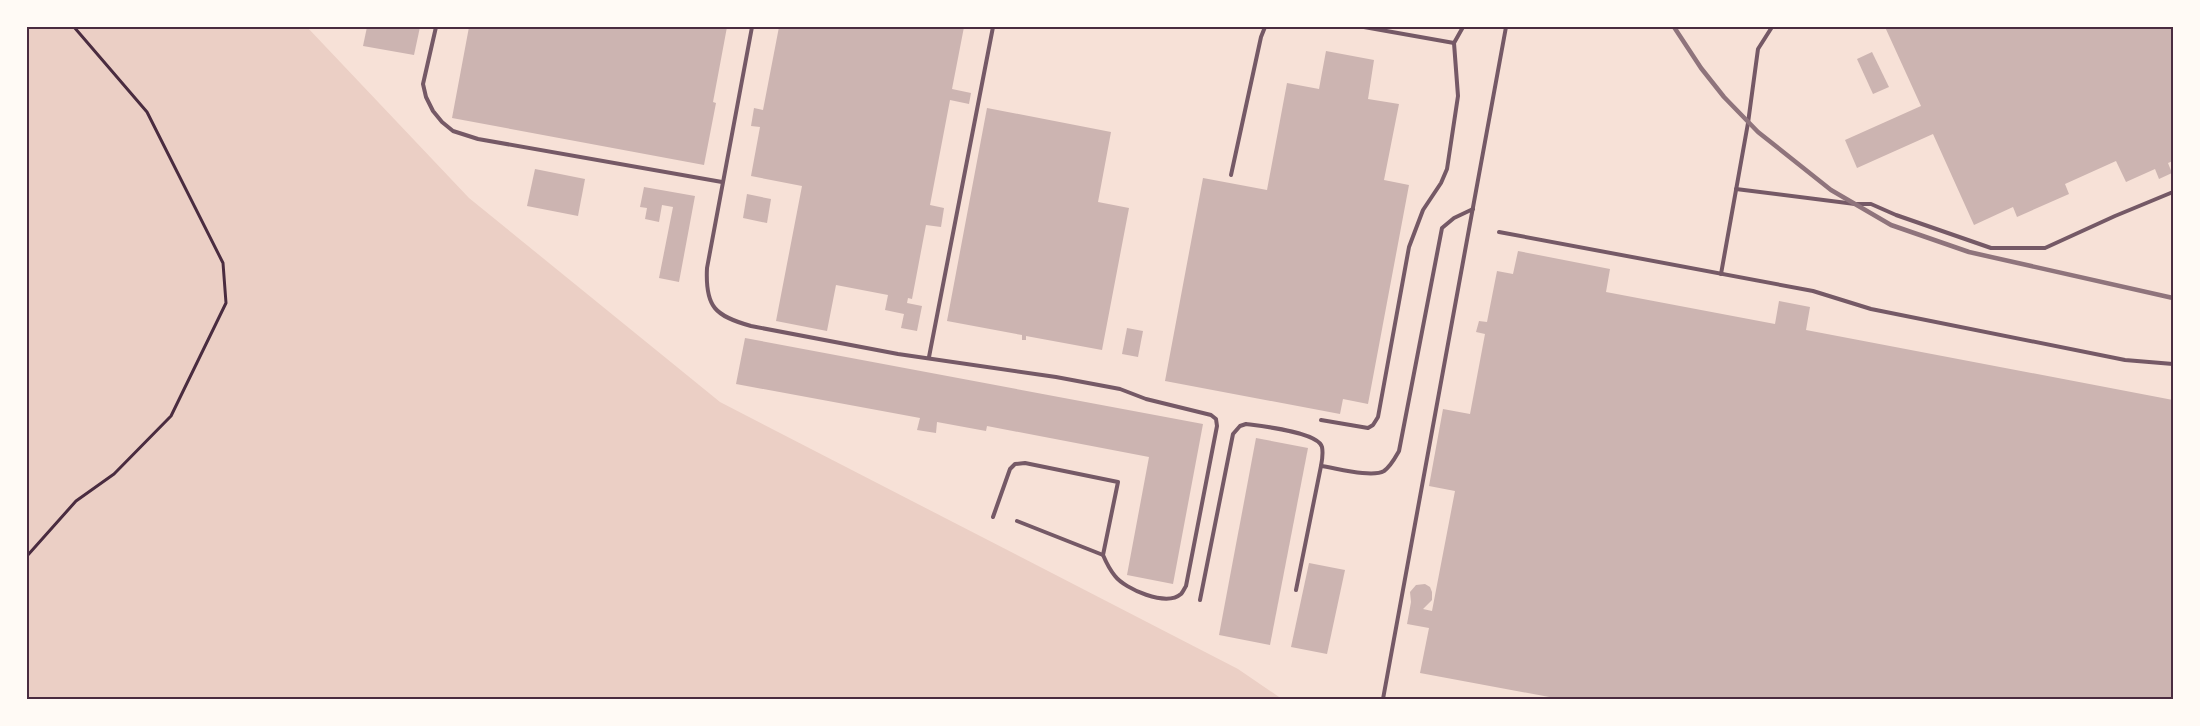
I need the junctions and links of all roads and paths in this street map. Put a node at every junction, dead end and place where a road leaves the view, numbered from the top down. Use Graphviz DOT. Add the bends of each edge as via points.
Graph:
graph roads {
  1 [pos="74,27"];
  2 [pos="436,27"];
  3 [pos="752,27"];
  4 [pos="993,27"];
  5 [pos="1265,27"];
  6 [pos="1364,27"];
  7 [pos="1463,27"];
  8 [pos="1506,27"];
  9 [pos="1772,27"];
  10 [pos="1454,43"];
  11 [pos="1232,175"];
  12 [pos="722,182"];
  13 [pos="1736,189"];
  14 [pos="2173,192"];
  15 [pos="1473,209"];
  16 [pos="1499,232"];
  17 [pos="1722,274"];
  18 [pos="929,357"];
  19 [pos="2173,364"];
  20 [pos="1321,420"];
  21 [pos="1321,466"];
  22 [pos="993,518"];
  23 [pos="1017,521"];
  24 [pos="1103,555"];
  25 [pos="27,556"];
  26 [pos="1296,590"];
  27 [pos="1200,600"];
  28 [pos="1383,699"];
  1 -- 25 [label="path" via="147,112 223,263 226,303 171,416 114,474 76,501"];
  2 -- 12 [label="lane" via="423,84 433,111 453,131 478,139"];
  3 -- 12 [label="lane"];
  4 -- 18 [label="lane"];
  5 -- 11 [label="lane"];
  6 -- 10 [label="lane"];
  7 -- 10 [label="lane"];
  8 -- 15 [label="lane"];
  9 -- 13 [label="lane" via="1758,49"];
  10 -- 20 [label="lane" via="1458,96 1447,169 1423,210 1409,247 1378,417 1368,428"];
  12 -- 18 [label="lane" via="706,282 715,310 728,320 751,326"];
  13 -- 14 [label="lane" via="1871,204 1991,248 2045,248"];
  13 -- 17 [label="lane"];
  15 -- 21 [label="lane" via="1442,228 1399,451 1383,472 1372,474"];
  15 -- 28 [label="lane"];
  16 -- 17 [label="lane"];
  17 -- 19 [label="lane" via="2113,358"];
  18 -- 24 [label="lane" via="1120,389 1216,419 1186,586 1180,595 1170,599 1152,597 1129,588 1115,577"];
  21 -- 26 [label="lane"];
  21 -- 27 [label="lane" via="1322,448 1309,436 1240,426 1233,434"];
  22 -- 24 [label="lane" via="1015,464 1118,482"];
  23 -- 24 [label="lane"];
}
